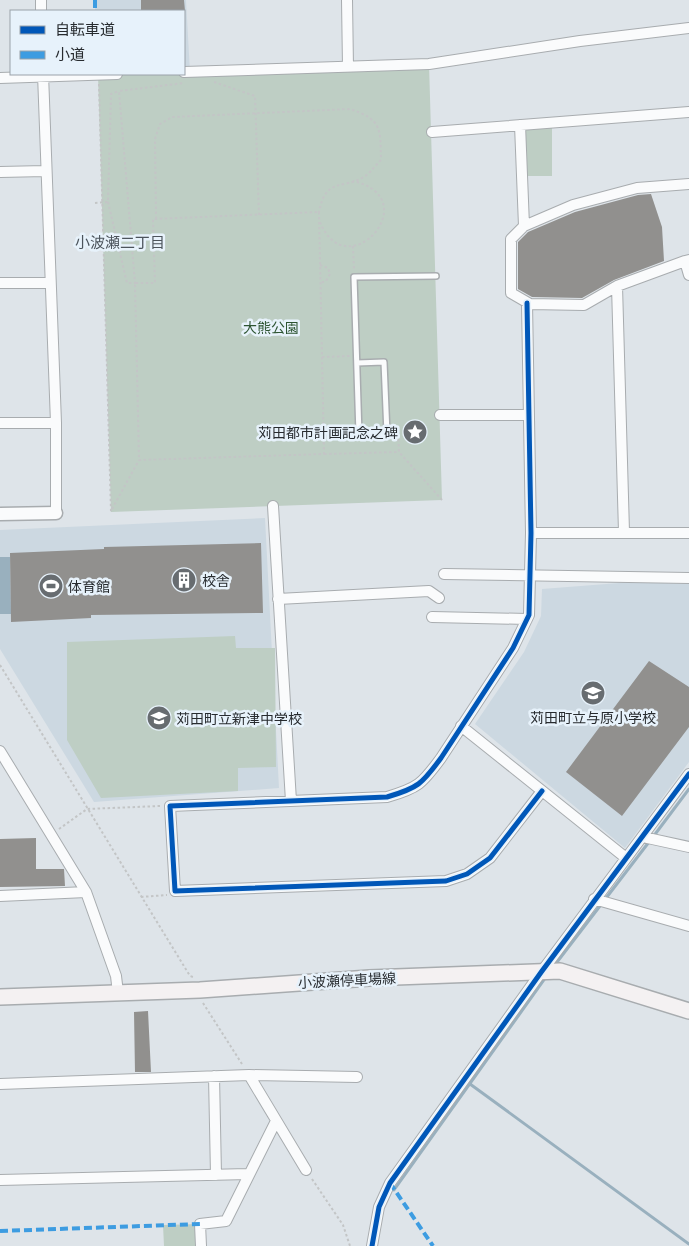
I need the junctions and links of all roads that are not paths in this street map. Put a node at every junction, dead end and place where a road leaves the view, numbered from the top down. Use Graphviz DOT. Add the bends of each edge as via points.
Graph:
graph roads {
  1 [pos="346,0"];
  2 [pos="689,28"];
  3 [pos="348,67"];
  4 [pos="185,72"];
  5 [pos="43,75"];
  6 [pos="0,78"];
  7 [pos="689,112"];
  8 [pos="520,125"];
  9 [pos="432,132"];
  10 [pos="45,170"];
  11 [pos="0,172"];
  12 [pos="689,184"];
  13 [pos="524,226"];
  14 [pos="687,260"];
  15 [pos="689,275"];
  16 [pos="436,276"];
  17 [pos="50,282"];
  18 [pos="0,283"];
  19 [pos="617,286"];
  20 [pos="527,302"];
  21 [pos="357,363"];
  22 [pos="440,415"];
  23 [pos="528,415"];
  24 [pos="0,423"];
  25 [pos="56,423"];
  26 [pos="273,506"];
  27 [pos="56,513"];
  28 [pos="0,514"];
  29 [pos="624,532"];
  30 [pos="531,533"];
  31 [pos="689,533"];
  32 [pos="444,574"];
  33 [pos="530,576"];
  34 [pos="689,578"];
  35 [pos="439,598"];
  36 [pos="278,599"];
  37 [pos="432,617"];
  38 [pos="527,619"];
  39 [pos="461,726"];
  40 [pos="0,751"];
  41 [pos="689,774"];
  42 [pos="542,791"];
  43 [pos="291,800"];
  44 [pos="643,837"];
  45 [pos="689,847"];
  46 [pos="626,858"];
  47 [pos="86,892"];
  48 [pos="0,896"];
  49 [pos="594,899"];
  50 [pos="689,926"];
  51 [pos="542,971"];
  52 [pos="118,993"];
  53 [pos="0,996"];
  54 [pos="689,1011"];
  55 [pos="249,1075"];
  56 [pos="214,1076"];
  57 [pos="357,1077"];
  58 [pos="0,1084"];
  59 [pos="276,1121"];
  60 [pos="306,1170"];
  61 [pos="248,1174"];
  62 [pos="216,1175"];
  63 [pos="0,1180"];
  64 [pos="201,1246"];
  65 [pos="372,1246"];
  1 -- 3 [label="street"];
  2 -- 3 [label="street" via="429,64"];
  3 -- 4 [label="street"];
  5 -- 6 [label="street"];
  5 -- 10 [label="street"];
  7 -- 8 [label="street"];
  8 -- 9 [label="street"];
  8 -- 13 [label="street"];
  10 -- 11 [label="street"];
  10 -- 17 [label="street"];
  12 -- 13 [label="street" via="637,188 573,205"];
  13 -- 20 [label="street" via="511,239 510,293"];
  14 -- 15 [label="street"];
  14 -- 19 [label="street"];
  16 -- 21 [label="lane" via="354,277"];
  17 -- 18 [label="street"];
  17 -- 25 [label="street"];
  19 -- 20 [label="street" via="584,306"];
  19 -- 29 [label="street"];
  20 -- 23 [label="street"];
  21 -- 21 [label="lane" via="359,435 387,434 384,362"];
  22 -- 23 [label="street"];
  23 -- 30 [label="street"];
  24 -- 25 [label="street"];
  25 -- 27 [label="street"];
  26 -- 36 [label="street"];
  27 -- 28 [label="street"];
  29 -- 30 [label="street"];
  29 -- 31 [label="street"];
  30 -- 33 [label="street"];
  32 -- 33 [label="street"];
  33 -- 34 [label="street"];
  33 -- 38 [label="street"];
  35 -- 36 [label="street" via="429,591"];
  36 -- 43 [label="street"];
  37 -- 38 [label="street"];
  38 -- 39 [label="street" via="513,648"];
  39 -- 42 [label="street"];
  39 -- 43 [label="street" via="430,773 413,790 387,797"];
  40 -- 47 [label="street"];
  41 -- 44 [label="street"];
  42 -- 43 [label="street" via="490,858 467,874 446,881 175,891 170,806"];
  42 -- 46 [label="street"];
  44 -- 45 [label="street"];
  44 -- 46 [label="street"];
  46 -- 49 [label="street"];
  47 -- 48 [label="street"];
  47 -- 52 [label="street" via="116,976"];
  49 -- 50 [label="street"];
  49 -- 51 [label="street"];
  51 -- 52 [label="main road, 小波瀬停車場線"];
  51 -- 54 [label="main road, 小波瀬停車場線" via="577,975"];
  51 -- 65 [label="street" via="390,1183 379,1207"];
  52 -- 53 [label="main road, 小波瀬停車場線"];
  55 -- 56 [label="street"];
  55 -- 57 [label="street"];
  55 -- 59 [label="street"];
  56 -- 58 [label="street"];
  56 -- 62 [label="street"];
  59 -- 60 [label="street"];
  59 -- 61 [label="street"];
  61 -- 62 [label="street"];
  61 -- 64 [label="street" via="226,1221 200,1224"];
  62 -- 63 [label="street"];
}
